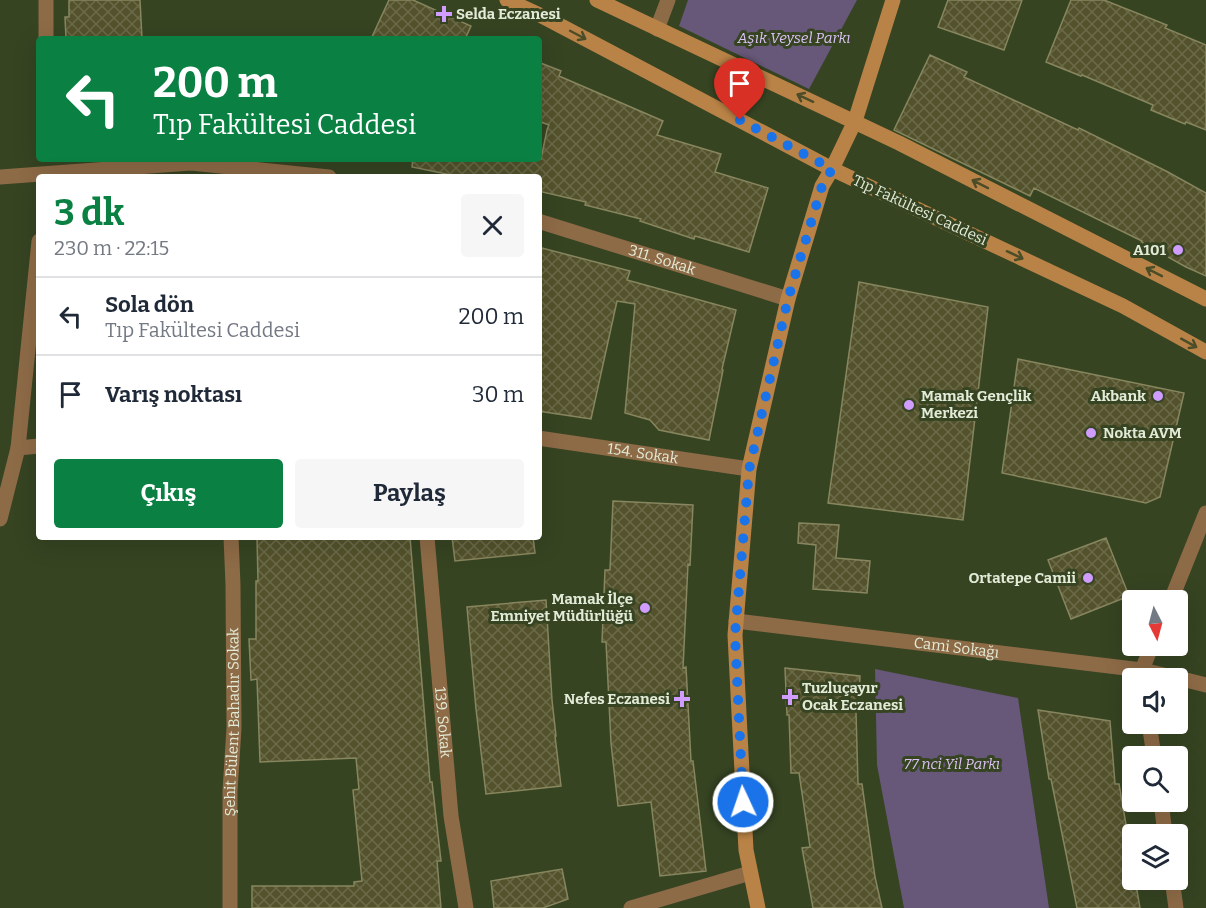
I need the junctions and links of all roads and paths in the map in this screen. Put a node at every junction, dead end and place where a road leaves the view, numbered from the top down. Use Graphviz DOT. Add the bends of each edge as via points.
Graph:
graph roads {
  1 [pos="46,0"];
  2 [pos="507,0"];
  3 [pos="597,0"];
  4 [pos="668,0"];
  5 [pos="893,0"];
  6 [pos="657,29"];
  7 [pos="46,36"];
  8 [pos="855,121"];
  9 [pos="832,169"];
  10 [pos="46,170"];
  11 [pos="299,174"];
  12 [pos="0,177"];
  13 [pos="542,222"];
  14 [pos="36,271"];
  15 [pos="1206,298"];
  16 [pos="788,299"];
  17 [pos="1206,352"];
  18 [pos="542,439"];
  19 [pos="36,446"];
  20 [pos="18,448"];
  21 [pos="749,470"];
  22 [pos="1206,513"];
  23 [pos="0,519"];
  24 [pos="231,540"];
  25 [pos="427,540"];
  26 [pos="1174,590"];
  27 [pos="736,621"];
  28 [pos="1122,671"];
  29 [pos="1188,681"];
  30 [pos="1206,685"];
  31 [pos="750,873"];
  32 [pos="1174,890"];
  33 [pos="230,908"];
  34 [pos="466,908"];
  35 [pos="631,908"];
  36 [pos="758,908"];
  37 [pos="1176,908"];
  1 -- 7 [label="street"];
  2 -- 9 [label="main road, Tıp Fakültesi Caddesi, one-way"];
  3 -- 6 [label="main road"];
  4 -- 6 [label="street"];
  5 -- 8 [label="main road"];
  8 -- 6 [label="main road, one-way"];
  8 -- 9 [label="main road"];
  15 -- 8 [label="main road, one-way"];
  9 -- 16 [label="main road" via="822,186"];
  9 -- 17 [label="main road, Tıp Fakültesi Caddesi, one-way" via="1123,306"];
  10 -- 11 [label="street" via="191,163"];
  10 -- 12 [label="street"];
  13 -- 16 [label="street, 311. Sokak"];
  14 -- 20 [label="street"];
  16 -- 21 [label="main road"];
  18 -- 21 [label="street, 154. Sokak"];
  19 -- 20 [label="street"];
  20 -- 23 [label="street"];
  21 -- 27 [label="main road"];
  22 -- 26 [label="street"];
  24 -- 33 [label="street, Şehit Bülent Bahadır Sokak" via="234,728"];
  25 -- 34 [label="street, 139. Sokak" via="451,816"];
  27 -- 28 [label="street, Cami Sokağı"];
  27 -- 31 [label="main road"];
  29 -- 30 [label="street, Cami Sokağı"];
  31 -- 35 [label="street"];
  31 -- 36 [label="main road"];
  32 -- 37 [label="street"];
}
